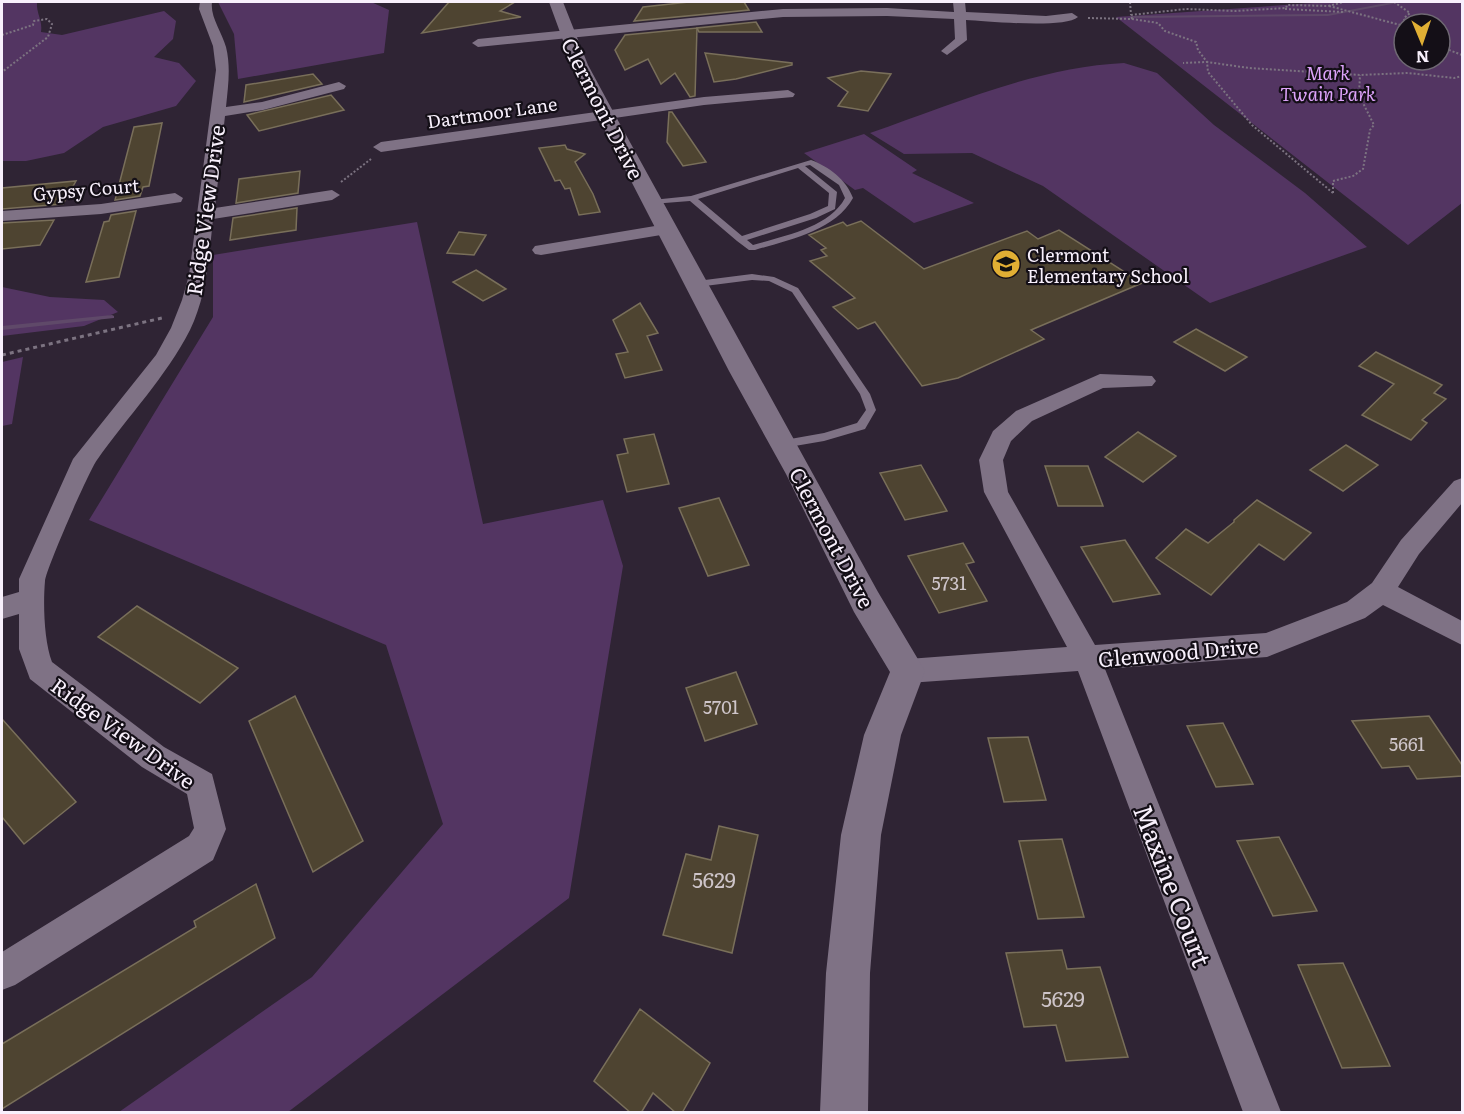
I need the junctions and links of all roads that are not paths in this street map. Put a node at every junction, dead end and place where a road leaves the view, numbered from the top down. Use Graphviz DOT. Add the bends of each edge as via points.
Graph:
graph roads {
  1 [pos="206,2"];
  2 [pos="556,2"];
  3 [pos="959,2"];
  4 [pos="824,7"];
  5 [pos="961,15"];
  6 [pos="1072,17"];
  7 [pos="566,33"];
  8 [pos="478,43"];
  9 [pos="947,51"];
  10 [pos="339,86"];
  11 [pos="788,94"];
  12 [pos="218,113"];
  13 [pos="606,115"];
  14 [pos="381,147"];
  15 [pos="800,166"];
  16 [pos="332,195"];
  17 [pos="175,198"];
  18 [pos="692,198"];
  19 [pos="205,215"];
  20 [pos="2,216"];
  21 [pos="659,216"];
  22 [pos="740,239"];
  23 [pos="541,250"];
  24 [pos="697,284"];
  25 [pos="1145,381"];
  26 [pos="783,444"];
  27 [pos="1462,487"];
  28 [pos="1381,591"];
  29 [pos="32,599"];
  30 [pos="2,608"];
  31 [pos="1462,634"];
  32 [pos="1087,658"];
  33 [pos="908,671"];
  34 [pos="2,972"];
  35 [pos="844,1113"];
  36 [pos="1262,1113"];
  1 -- 12 [label="street, Ridge View Drive" via="222,56"];
  2 -- 7 [label="street, Clermont Drive"];
  3 -- 5 [label="street"];
  4 -- 5 [label="street"];
  4 -- 7 [label="street"];
  5 -- 6 [label="street" via="1046,20"];
  5 -- 9 [label="street" via="961,40"];
  7 -- 8 [label="street"];
  7 -- 13 [label="street, Clermont Drive"];
  10 -- 12 [label="street"];
  11 -- 13 [label="street, Dartmoor Lane"];
  12 -- 19 [label="street, Ridge View Drive"];
  13 -- 14 [label="street, Dartmoor Lane"];
  13 -- 21 [label="street, Clermont Drive"];
  15 -- 18 [label="lane"];
  15 -- 22 [label="lane" via="833,192 832,207"];
  15 -- 22 [label="lane" via="811,162 845,187 848,204 840,214 752,248"];
  16 -- 19 [label="street"];
  17 -- 20 [label="street, Gypsy Court" via="101,209"];
  18 -- 21 [label="lane"];
  18 -- 22 [label="lane"];
  19 -- 29 [label="street, Ridge View Drive" via="194,292 181,328 164,358 85,459 32,579"];
  21 -- 23 [label="street"];
  21 -- 24 [label="street, Clermont Drive"];
  24 -- 26 [label="street, Clermont Drive"];
  24 -- 26 [label="lane" via="752,277 771,279 795,290 865,394 872,410 861,426"];
  25 -- 32 [label="street, Maxine Court" via="1100,381 1024,416 1001,438 991,460 996,492"];
  26 -- 33 [label="street, Clermont Drive" via="866,602"];
  27 -- 28 [label="street, Glenwood Drive" via="1410,548"];
  28 -- 31 [label="street"];
  28 -- 32 [label="street, Glenwood Drive" via="1356,610 1267,645"];
  29 -- 30 [label="street"];
  29 -- 34 [label="street, Ridge View Drive" via="33,649 40,670 153,758 201,785 210,829 201,848"];
  32 -- 33 [label="street, Glenwood Drive"];
  32 -- 36 [label="street, Maxine Court"];
  33 -- 35 [label="street" via="880,743 862,836 845,1008"];
}
